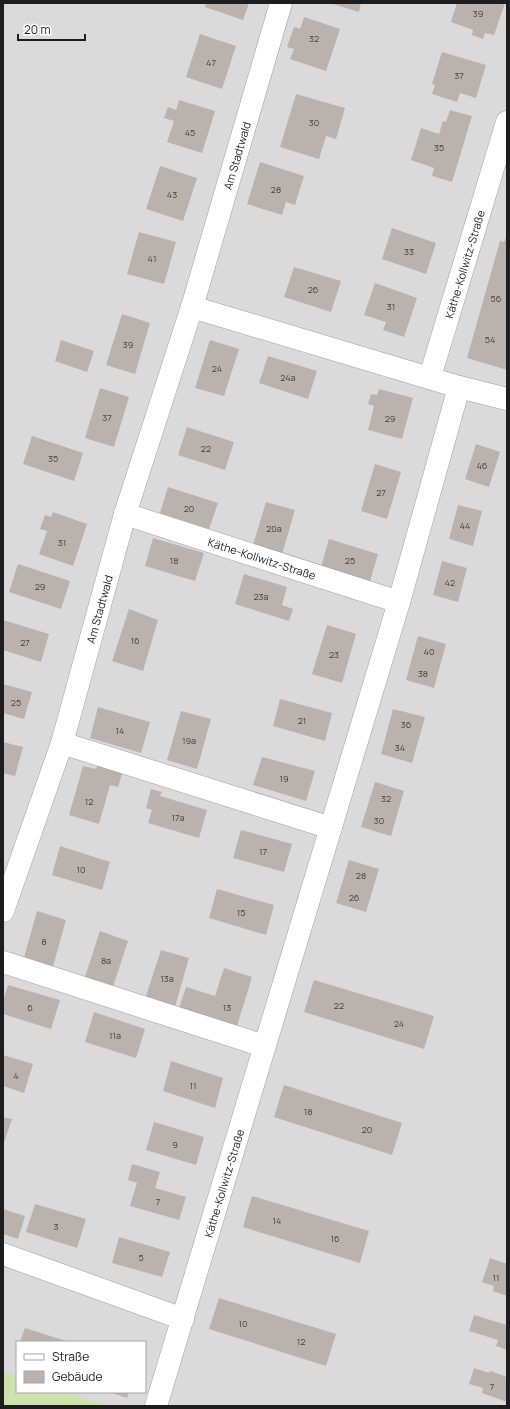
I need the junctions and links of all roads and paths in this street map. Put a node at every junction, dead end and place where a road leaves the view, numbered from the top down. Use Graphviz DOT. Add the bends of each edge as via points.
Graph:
graph roads {
  1 [pos="281,3"];
  2 [pos="507,122"];
  3 [pos="192,307"];
  4 [pos="430,377"];
  5 [pos="459,387"];
  6 [pos="507,399"];
  7 [pos="125,514"];
  8 [pos="400,602"];
  9 [pos="62,742"];
  10 [pos="331,828"];
  11 [pos="3,910"];
  12 [pos="3,962"];
  13 [pos="264,1046"];
  14 [pos="3,1254"];
  15 [pos="183,1319"];
  16 [pos="156,1406"];
  1 -- 3 [label="street, Am Stadtwald"];
  2 -- 4 [label="street, Käthe-Kollwitz-Straße"];
  3 -- 4 [label="street"];
  3 -- 7 [label="street, Am Stadtwald"];
  4 -- 5 [label="street"];
  5 -- 6 [label="street"];
  5 -- 8 [label="street, Käthe-Kollwitz-Straße"];
  7 -- 8 [label="street, Käthe-Kollwitz-Straße"];
  7 -- 9 [label="street, Am Stadtwald"];
  8 -- 10 [label="street, Käthe-Kollwitz-Straße"];
  9 -- 10 [label="street"];
  9 -- 11 [label="street, Am Stadtwald"];
  10 -- 13 [label="street, Käthe-Kollwitz-Straße"];
  12 -- 13 [label="street"];
  13 -- 15 [label="street, Käthe-Kollwitz-Straße"];
  14 -- 15 [label="street"];
  15 -- 16 [label="street, Käthe-Kollwitz-Straße"];
}
